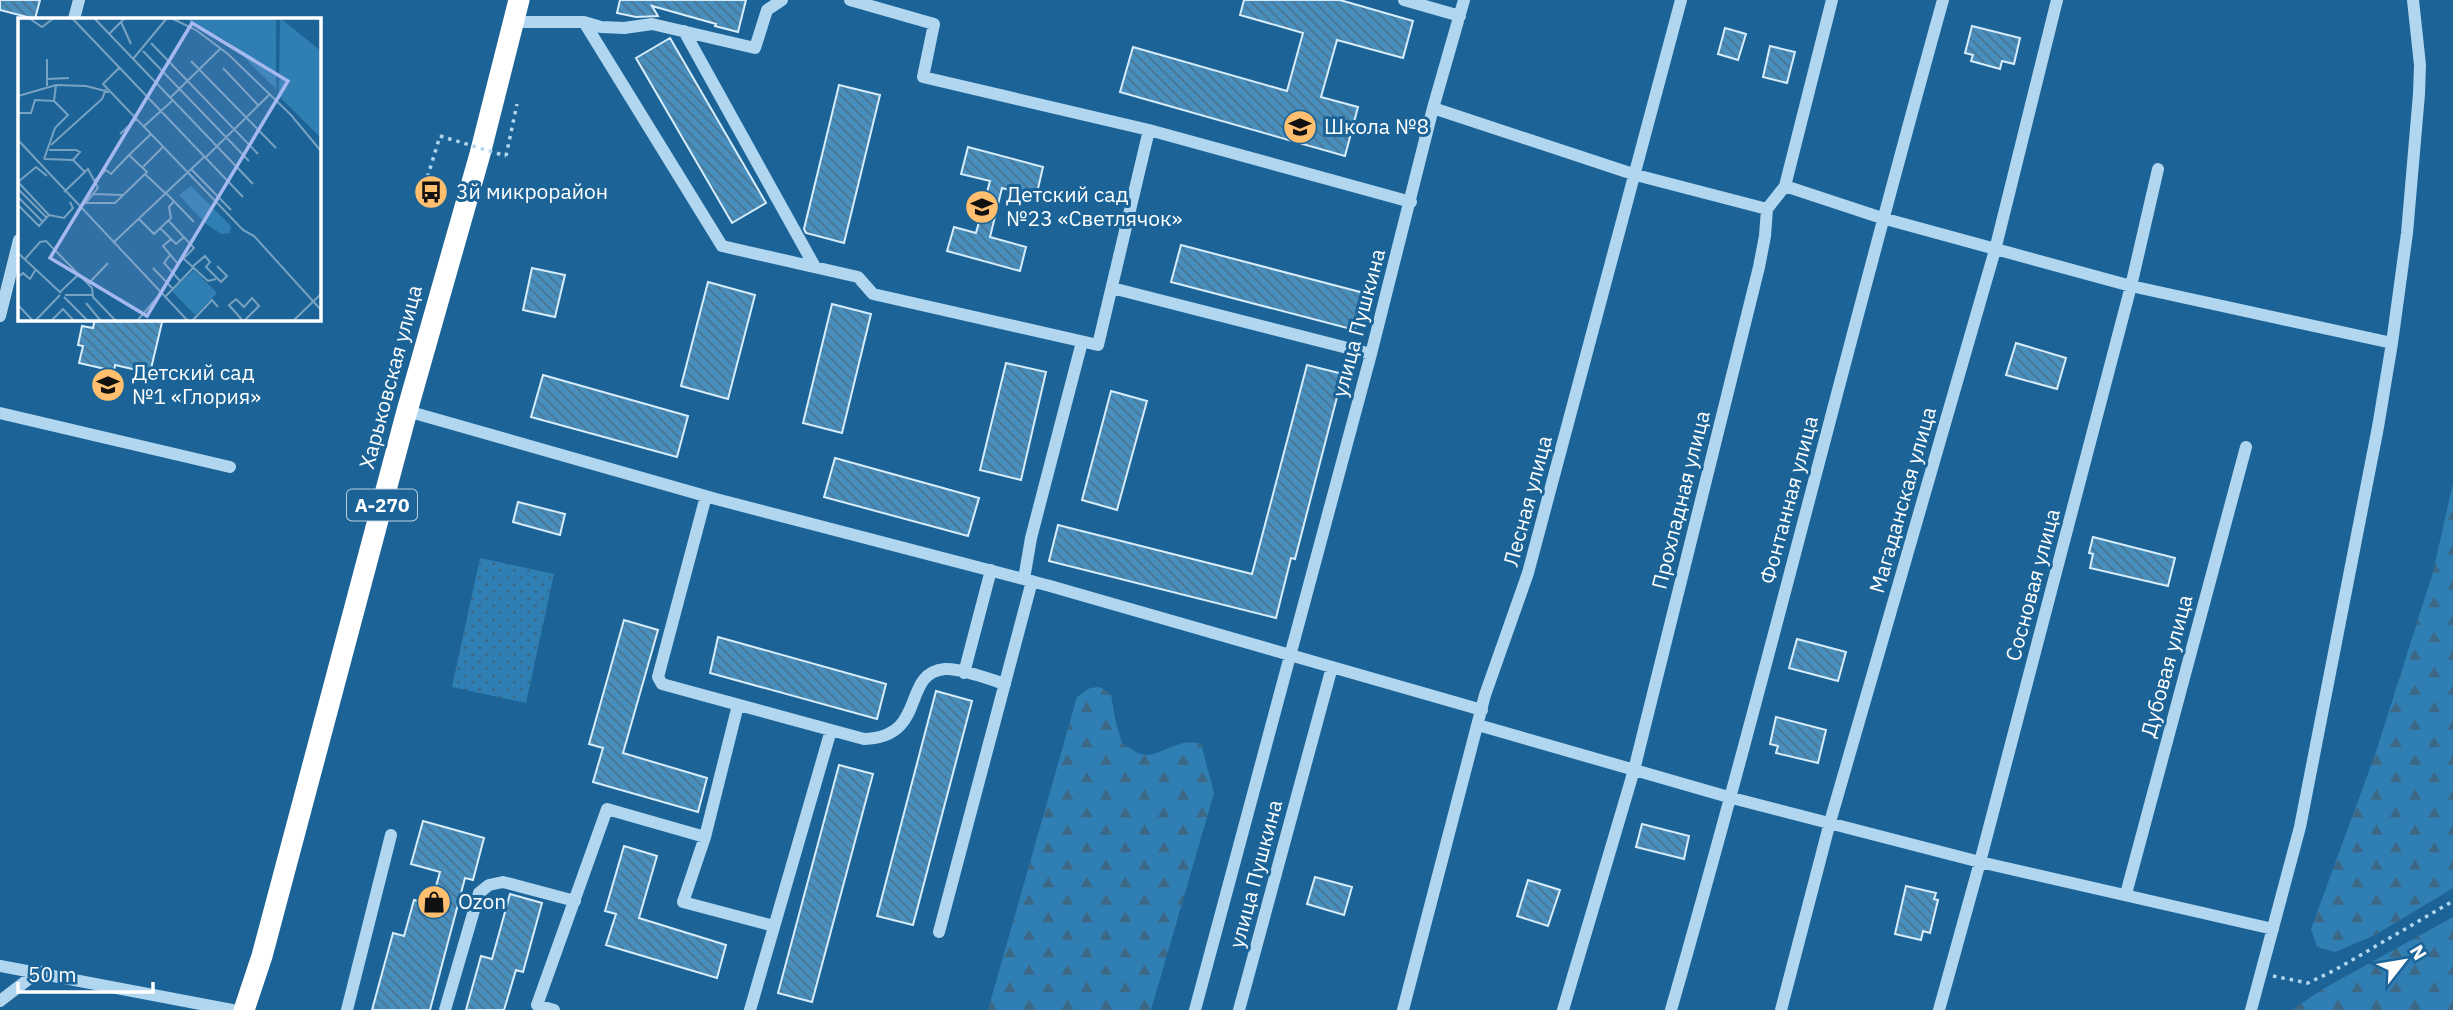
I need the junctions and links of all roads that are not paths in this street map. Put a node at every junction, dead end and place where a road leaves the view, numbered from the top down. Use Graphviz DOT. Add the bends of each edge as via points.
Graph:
graph roads {
  1 [pos="79,0"];
  2 [pos="519,0"];
  3 [pos="782,0"];
  4 [pos="850,0"];
  5 [pos="1404,0"];
  6 [pos="1464,0"];
  7 [pos="1681,0"];
  8 [pos="1832,0"];
  9 [pos="1943,0"];
  10 [pos="2057,0"];
  11 [pos="2413,0"];
  12 [pos="1460,16"];
  13 [pos="74,18"];
  14 [pos="513,22"];
  15 [pos="584,22"];
  16 [pos="684,31"];
  17 [pos="1433,108"];
  18 [pos="1149,130"];
  19 [pos="2158,169"];
  20 [pos="1636,175"];
  21 [pos="1785,186"];
  22 [pos="1411,202"];
  23 [pos="1767,209"];
  24 [pos="1882,218"];
  25 [pos="18,243"];
  26 [pos="1994,250"];
  27 [pos="815,267"];
  28 [pos="2131,286"];
  29 [pos="1112,288"];
  30 [pos="3,295"];
  31 [pos="0,316"];
  32 [pos="1082,342"];
  33 [pos="2392,343"];
  34 [pos="1371,354"];
  35 [pos="407,411"];
  36 [pos="0,413"];
  37 [pos="2246,447"];
  38 [pos="230,467"];
  39 [pos="706,496"];
  40 [pos="991,570"];
  41 [pos="1028,580"];
  42 [pos="1289,654"];
  43 [pos="1332,667"];
  44 [pos="964,673"];
  45 [pos="1005,684"];
  46 [pos="738,705"];
  47 [pos="1482,710"];
  48 [pos="1478,725"];
  49 [pos="831,730"];
  50 [pos="1634,770"];
  51 [pos="1732,798"];
  52 [pos="1830,822"];
  53 [pos="391,835"];
  54 [pos="705,837"];
  55 [pos="1980,862"];
  56 [pos="2126,894"];
  57 [pos="575,901"];
  58 [pos="774,926"];
  59 [pos="2273,929"];
  60 [pos="939,932"];
  61 [pos="0,966"];
  62 [pos="39,971"];
  63 [pos="0,1002"];
  64 [pos="232,1010"];
  65 [pos="244,1010"];
  66 [pos="347,1010"];
  67 [pos="445,1010"];
  68 [pos="554,1010"];
  69 [pos="750,1010"];
  70 [pos="1195,1010"];
  71 [pos="1239,1010"];
  72 [pos="1403,1010"];
  73 [pos="1563,1010"];
  74 [pos="1671,1010"];
  75 [pos="1781,1010"];
  76 [pos="1938,1010"];
  77 [pos="2251,1010"];
  1 -- 13 [label="street"];
  2 -- 14 [label="highway, Харьковская улица / А-270"];
  3 -- 16 [label="street" via="767,10 755,48"];
  4 -- 18 [label="street" via="934,24 923,78"];
  5 -- 12 [label="street"];
  6 -- 12 [label="street, улица Пушкина"];
  7 -- 20 [label="street, Лесная улица"];
  8 -- 21 [label="street"];
  9 -- 24 [label="street, Фонтанная улица"];
  10 -- 26 [label="street, Магаданская улица"];
  11 -- 33 [label="street" via="2419,94"];
  12 -- 17 [label="street, улица Пушкина"];
  14 -- 15 [label="street"];
  14 -- 35 [label="highway, Харьковская улица / А-270"];
  15 -- 16 [label="street" via="624,28 652,24"];
  15 -- 27 [label="street" via="722,246"];
  16 -- 27 [label="street"];
  17 -- 20 [label="street"];
  17 -- 22 [label="street, улица Пушкина"];
  18 -- 22 [label="street"];
  18 -- 29 [label="street"];
  19 -- 28 [label="street, Сосновая улица"];
  20 -- 23 [label="street"];
  20 -- 47 [label="street, Лесная улица" via="1528,573"];
  21 -- 23 [label="street"];
  21 -- 24 [label="street"];
  22 -- 34 [label="street, улица Пушкина"];
  23 -- 50 [label="street, Прохладная улица" via="1759,267"];
  24 -- 26 [label="street"];
  24 -- 51 [label="street, Фонтанная улица"];
  25 -- 30 [label="street"];
  26 -- 28 [label="street"];
  26 -- 52 [label="street, Магаданская улица"];
  27 -- 32 [label="street" via="858,277 873,294"];
  28 -- 33 [label="street"];
  28 -- 55 [label="street, Сосновая улица"];
  29 -- 32 [label="street" via="1098,345"];
  29 -- 34 [label="street"];
  30 -- 31 [label="street"];
  32 -- 41 [label="street" via="1031,538"];
  33 -- 59 [label="street" via="2300,827"];
  34 -- 42 [label="street, улица Пушкина"];
  35 -- 39 [label="street"];
  35 -- 65 [label="highway, Харьковская улица / А-270"];
  36 -- 38 [label="street"];
  37 -- 56 [label="street, Дубовая улица"];
  39 -- 40 [label="street"];
  39 -- 46 [label="street" via="658,677 662,684"];
  40 -- 41 [label="street"];
  40 -- 44 [label="street"];
  41 -- 42 [label="street"];
  41 -- 45 [label="street"];
  42 -- 43 [label="street"];
  42 -- 70 [label="street, улица Пушкина"];
  43 -- 47 [label="street"];
  43 -- 71 [label="street, улица Пушкина"];
  44 -- 45 [label="street"];
  44 -- 49 [label="street" via="945,669 927,677 904,723 883,736 864,739"];
  45 -- 60 [label="street"];
  46 -- 49 [label="street"];
  46 -- 54 [label="street"];
  47 -- 48 [label="street, Лесная улица"];
  48 -- 50 [label="street"];
  48 -- 72 [label="street, Лесная улица"];
  49 -- 58 [label="street"];
  50 -- 51 [label="street"];
  50 -- 73 [label="street, Прохладная улица"];
  51 -- 52 [label="street"];
  51 -- 74 [label="street, Фонтанная улица"];
  52 -- 55 [label="street"];
  52 -- 75 [label="street, Магаданская улица"];
  53 -- 66 [label="street"];
  54 -- 57 [label="street" via="607,809"];
  54 -- 58 [label="street" via="683,902"];
  55 -- 56 [label="street"];
  55 -- 76 [label="street, Сосновая улица"];
  56 -- 59 [label="street"];
  57 -- 67 [label="street" via="503,882 479,893"];
  57 -- 68 [label="street" via="537,1005"];
  58 -- 69 [label="street"];
  59 -- 77 [label="street"];
  61 -- 62 [label="street"];
  62 -- 63 [label="street"];
  62 -- 64 [label="street"];
}
